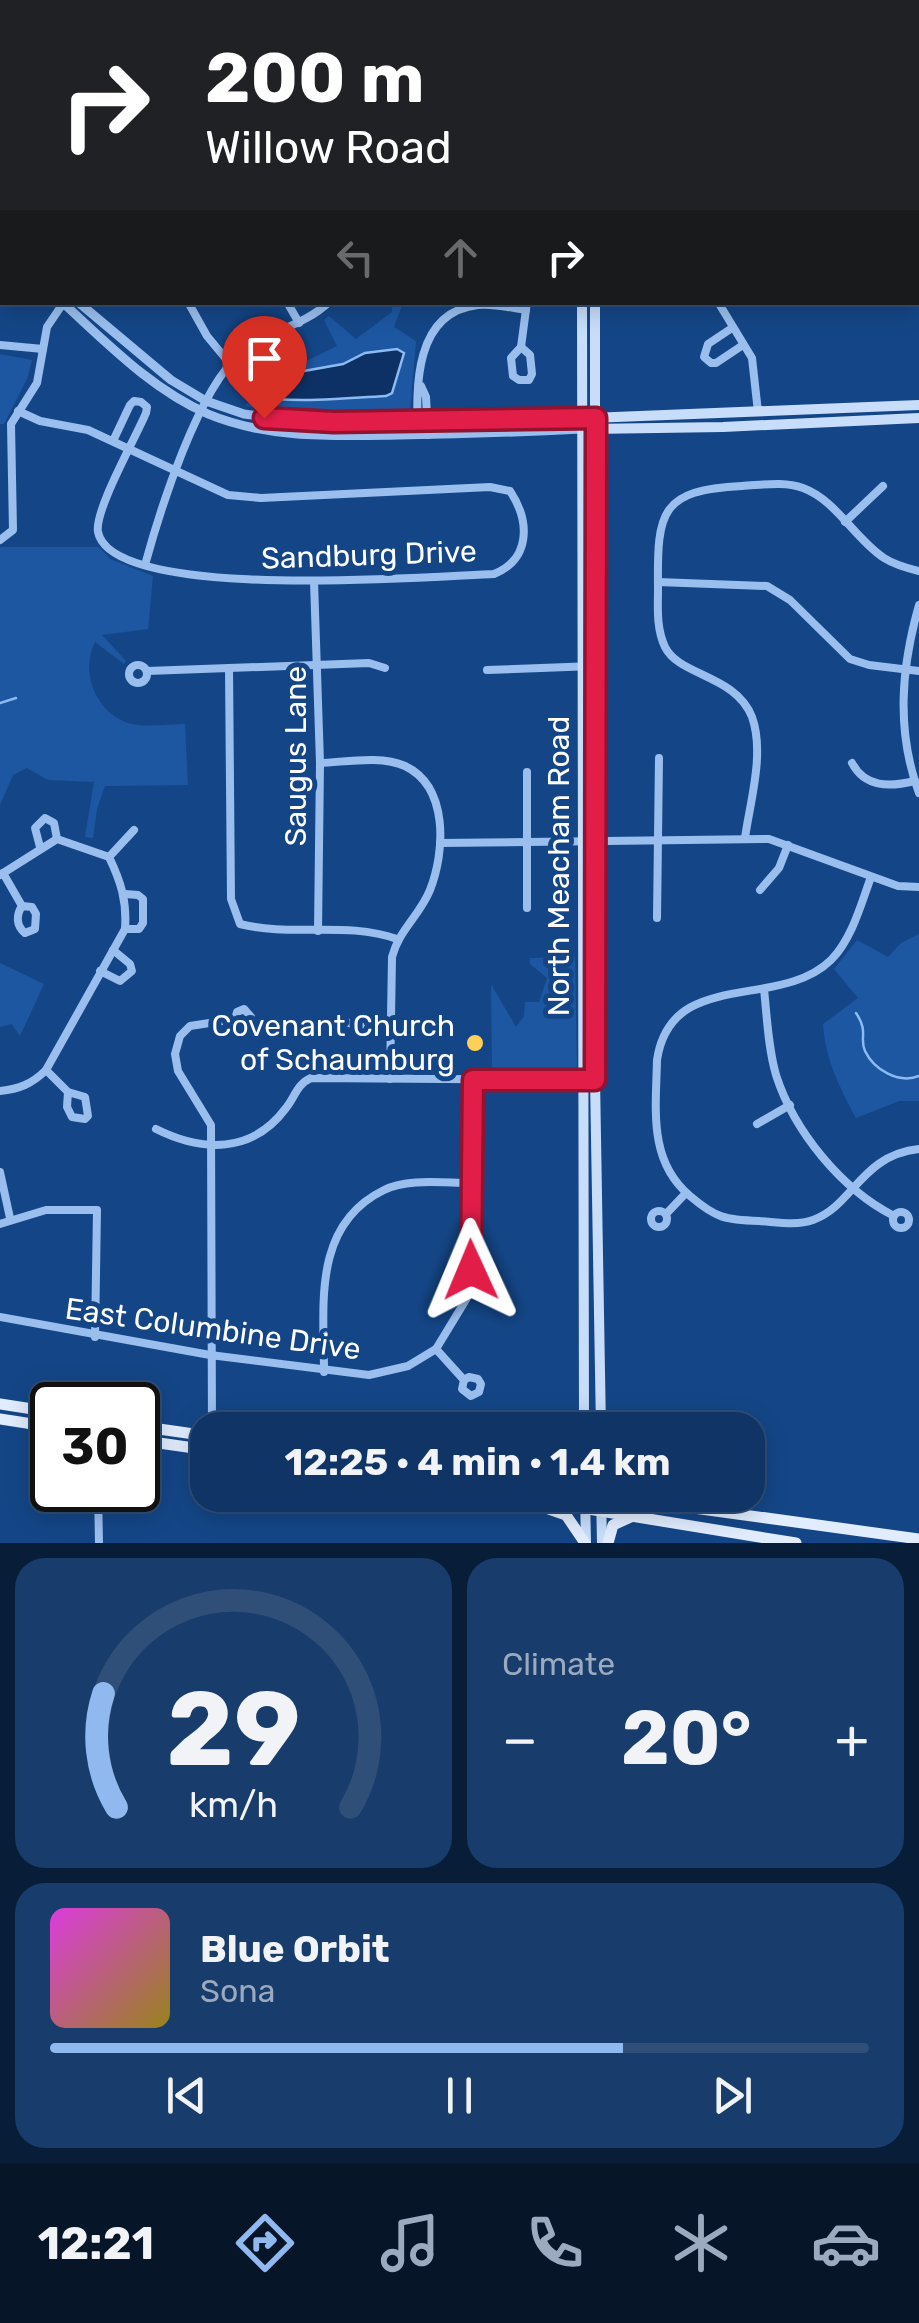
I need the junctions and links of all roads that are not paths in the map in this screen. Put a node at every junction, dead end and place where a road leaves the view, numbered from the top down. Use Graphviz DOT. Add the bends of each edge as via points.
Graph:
graph roads {
  1 [pos="62,305"];
  2 [pos="65,305"];
  3 [pos="81,305"];
  4 [pos="190,305"];
  5 [pos="289,305"];
  6 [pos="326,305"];
  7 [pos="476,305"];
  8 [pos="582,305"];
  9 [pos="595,305"];
  10 [pos="720,305"];
  11 [pos="526,306"];
  12 [pos="299,323"];
  13 [pos="732,328"];
  14 [pos="743,345"];
  15 [pos="0,346"];
  16 [pos="521,346"];
  17 [pos="43,349"];
  18 [pos="231,365"];
  19 [pos="919,405"];
  20 [pos="204,406"];
  21 [pos="18,410"];
  22 [pos="758,412"];
  23 [pos="919,418"];
  24 [pos="422,420"];
  25 [pos="595,423"];
  26 [pos="582,424"];
  27 [pos="423,435"];
  28 [pos="113,441"];
  29 [pos="130,448"];
  30 [pos="0,457"];
  31 [pos="10,457"];
  32 [pos="178,471"];
  33 [pos="883,486"];
  34 [pos="846,522"];
  35 [pos="1,540"];
  36 [pos="145,565"];
  37 [pos="919,571"];
  38 [pos="314,581"];
  39 [pos="658,582"];
  40 [pos="919,605"];
  41 [pos="318,664"];
  42 [pos="589,666"];
  43 [pos="228,668"];
  44 [pos="384,668"];
  45 [pos="147,670"];
  46 [pos="487,670"];
  47 [pos="905,670"];
  48 [pos="919,671"];
  49 [pos="659,758"];
  50 [pos="320,763"];
  51 [pos="852,763"];
  52 [pos="527,772"];
  53 [pos="917,780"];
  54 [pos="919,793"];
  55 [pos="134,830"];
  56 [pos="745,838"];
  57 [pos="57,839"];
  58 [pos="658,840"];
  59 [pos="527,841"];
  60 [pos="590,842"];
  61 [pos="440,843"];
  62 [pos="788,845"];
  63 [pos="40,847"];
  64 [pos="110,856"];
  65 [pos="2,874"];
  66 [pos="872,878"];
  67 [pos="919,887"];
  68 [pos="760,890"];
  69 [pos="124,894"];
  70 [pos="22,906"];
  71 [pos="527,908"];
  72 [pos="657,918"];
  73 [pos="125,929"];
  74 [pos="318,931"];
  75 [pos="396,939"];
  76 [pos="114,950"];
  77 [pos="100,971"];
  78 [pos="764,989"];
  79 [pos="235,1019"];
  80 [pos="342,1020"];
  81 [pos="392,1026"];
  82 [pos="46,1070"];
  83 [pos="390,1080"];
  84 [pos="473,1080"];
  85 [pos="590,1080"];
  86 [pos="0,1091"];
  87 [pos="68,1092"];
  88 [pos="790,1105"];
  89 [pos="757,1124"];
  90 [pos="156,1129"];
  91 [pos="212,1146"];
  92 [pos="919,1149"];
  93 [pos="0,1172"];
  94 [pos="470,1182"];
  95 [pos="851,1188"];
  96 [pos="686,1194"];
  97 [pos="666,1214"];
  98 [pos="894,1216"];
  99 [pos="10,1218"];
  100 [pos="0,1224"];
  101 [pos="0,1317"];
  102 [pos="95,1337"];
  103 [pos="436,1349"];
  104 [pos="210,1355"];
  105 [pos="324,1372"];
  106 [pos="464,1380"];
  107 [pos="0,1404"];
  108 [pos="30,1409"];
  109 [pos="210,1412"];
  110 [pos="584,1412"];
  111 [pos="600,1412"];
  112 [pos="0,1419"];
  113 [pos="30,1424"];
  114 [pos="160,1428"];
  115 [pos="190,1431"];
  116 [pos="160,1443"];
  117 [pos="190,1447"];
  118 [pos="98,1512"];
  119 [pos="557,1512"];
  120 [pos="585,1512"];
  121 [pos="601,1512"];
  122 [pos="611,1512"];
  123 [pos="723,1512"];
  124 [pos="632,1516"];
  125 [pos="919,1539"];
  126 [pos="99,1543"];
  127 [pos="586,1543"];
  128 [pos="605,1543"];
  129 [pos="796,1543"];
  1 -- 17 [label="street" via="46,327"];
  2 -- 20 [label="street" via="143,374"];
  3 -- 20 [label="street"];
  4 -- 18 [label="street"];
  5 -- 12 [label="street"];
  6 -- 12 [label="street"];
  7 -- 24 [label="street" via="455,312 428,336 421,361"];
  8 -- 26 [label="main road, North Meacham Road"];
  9 -- 25 [label="main road, North Meacham Road"];
  10 -- 13 [label="street"];
  11 -- 16 [label="street"];
  12 -- 18 [label="street" via="258,342"];
  13 -- 14 [label="street"];
  13 -- 14 [label="street" via="708,344 707,361"];
  14 -- 22 [label="street" via="752,358"];
  15 -- 17 [label="street"];
  17 -- 21 [label="street" via="37,383"];
  18 -- 20 [label="street"];
  19 -- 22 [label="main road"];
  20 -- 24 [label="street" via="287,421"];
  20 -- 27 [label="street" via="243,424 291,434"];
  20 -- 32 [label="street"];
  21 -- 28 [label="street"];
  21 -- 31 [label="street"];
  22 -- 25 [label="main road"];
  23 -- 25 [label="main road" via="723,428"];
  24 -- 26 [label="street"];
  24 -- 27 [label="street"];
  25 -- 26 [label="main road"];
  25 -- 42 [label="main road, North Meacham Road"];
  26 -- 27 [label="street"];
  26 -- 42 [label="main road, North Meacham Road"];
  28 -- 29 [label="street"];
  28 -- 29 [label="street" via="130,405 141,402 146,413"];
  29 -- 32 [label="street"];
  29 -- 36 [label="street, Sandburg Drive" via="98,529 114,555"];
  30 -- 31 [label="street"];
  31 -- 35 [label="street" via="13,530"];
  32 -- 36 [label="street"];
  32 -- 38 [label="street, Sandburg Drive" via="228,495 490,487 510,492 522,509 522,553 494,574"];
  33 -- 34 [label="street"];
  34 -- 37 [label="street" via="880,556"];
  34 -- 39 [label="street" via="816,495 783,484 694,490 665,514"];
  36 -- 38 [label="street, Sandburg Drive" via="248,582"];
  38 -- 41 [label="street, Saugus Lane"];
  39 -- 47 [label="street" via="767,586 850,659"];
  39 -- 56 [label="street" via="658,623 668,653 729,688 752,716 756,743"];
  40 -- 47 [label="street"];
  41 -- 43 [label="street"];
  41 -- 44 [label="street"];
  41 -- 50 [label="street, Saugus Lane"];
  42 -- 46 [label="street"];
  42 -- 60 [label="main road, North Meacham Road"];
  43 -- 45 [label="street"];
  43 -- 74 [label="street" via="231,898 240,924"];
  47 -- 48 [label="street"];
  47 -- 53 [label="street" via="902,729"];
  49 -- 58 [label="street"];
  50 -- 61 [label="street" via="385,761 422,777 433,792"];
  50 -- 74 [label="street, Saugus Lane"];
  51 -- 53 [label="street" via="858,776 875,784"];
  52 -- 59 [label="street"];
  53 -- 54 [label="street"];
  55 -- 64 [label="street"];
  56 -- 58 [label="street"];
  56 -- 62 [label="street"];
  57 -- 63 [label="street"];
  57 -- 63 [label="street" via="54,823 40,820"];
  57 -- 64 [label="street"];
  58 -- 60 [label="street"];
  58 -- 72 [label="street"];
  59 -- 60 [label="street"];
  59 -- 61 [label="street"];
  59 -- 71 [label="street"];
  60 -- 85 [label="main road, North Meacham Road"];
  61 -- 75 [label="street" via="428,896"];
  62 -- 66 [label="street"];
  62 -- 68 [label="street"];
  63 -- 65 [label="street"];
  64 -- 69 [label="street"];
  65 -- 70 [label="street"];
  66 -- 67 [label="street"];
  66 -- 78 [label="street" via="832,959 802,978"];
  69 -- 73 [label="street"];
  69 -- 73 [label="street" via="143,900 143,923"];
  73 -- 76 [label="street"];
  74 -- 75 [label="street"];
  75 -- 81 [label="street"];
  76 -- 77 [label="street"];
  76 -- 77 [label="street" via="132,972 120,981"];
  77 -- 82 [label="street"];
  78 -- 88 [label="street" via="772,1056"];
  78 -- 96 [label="street" via="688,1007 659,1047 657,1138 667,1172"];
  79 -- 91 [label="street" via="190,1026 175,1054 178,1071 211,1125"];
  80 -- 81 [label="street" via="357,1027"];
  81 -- 83 [label="street"];
  82 -- 86 [label="street" via="18,1089"];
  82 -- 87 [label="street"];
  83 -- 84 [label="street"];
  83 -- 91 [label="street" via="311,1078 262,1132"];
  84 -- 85 [label="street"];
  84 -- 94 [label="street"];
  85 -- 110 [label="main road, North Meacham Road"];
  85 -- 111 [label="main road, North Meacham Road"];
  88 -- 89 [label="street"];
  88 -- 95 [label="street" via="824,1160"];
  90 -- 91 [label="street"];
  91 -- 104 [label="street"];
  92 -- 95 [label="street" via="892,1156"];
  93 -- 99 [label="street"];
  94 -- 103 [label="street" via="467,1298"];
  94 -- 105 [label="street" via="385,1189 342,1224 324,1280"];
  95 -- 96 [label="street" via="827,1212 798,1223 715,1217"];
  95 -- 98 [label="street"];
  96 -- 97 [label="street"];
  99 -- 100 [label="street"];
  99 -- 102 [label="street" via="63,1208 96,1210"];
  101 -- 102 [label="street, East Columbine Drive"];
  102 -- 104 [label="street, East Columbine Drive"];
  103 -- 105 [label="street, East Columbine Drive" via="392,1371"];
  103 -- 106 [label="street"];
  104 -- 105 [label="street, East Columbine Drive"];
  104 -- 109 [label="street"];
  107 -- 108 [label="main road"];
  112 -- 113 [label="main road"];
  114 -- 115 [label="main road"];
  116 -- 117 [label="main road"];
  118 -- 126 [label="street"];
  119 -- 127 [label="main road"];
  120 -- 127 [label="main road"];
  121 -- 128 [label="main road"];
  122 -- 124 [label="main road"];
  123 -- 125 [label="main road"];
  124 -- 128 [label="main road" via="613,1526"];
  124 -- 129 [label="main road"];
}
